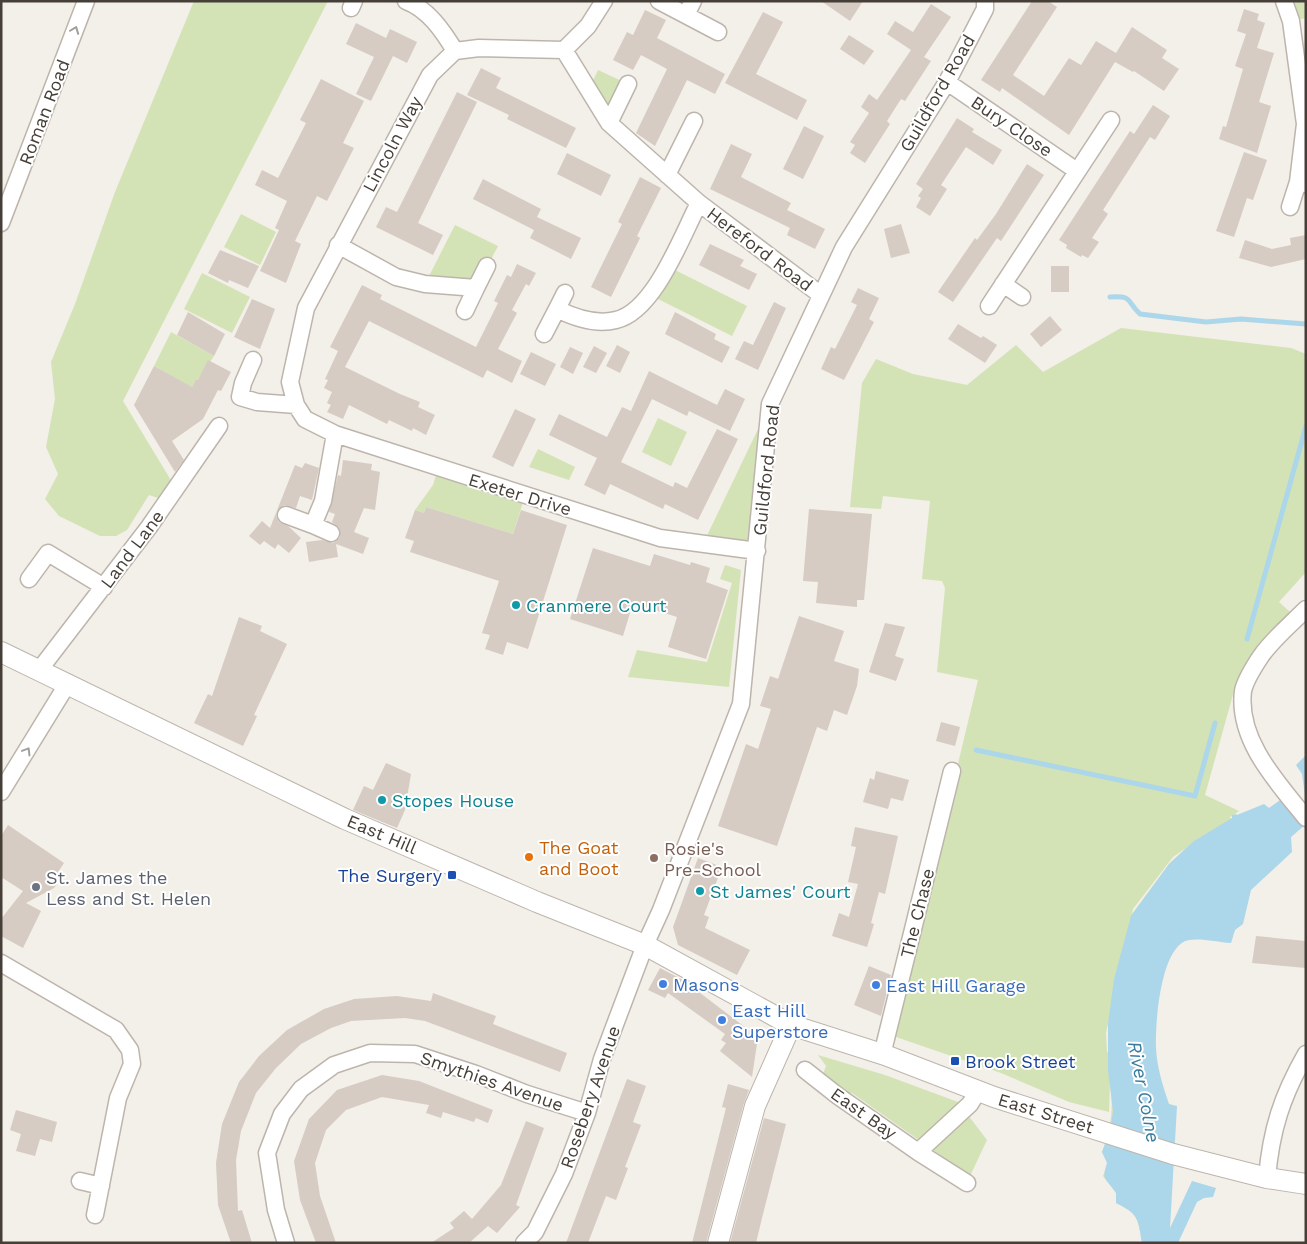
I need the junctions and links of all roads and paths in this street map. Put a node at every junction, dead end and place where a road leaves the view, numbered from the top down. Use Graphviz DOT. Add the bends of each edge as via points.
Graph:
graph roads {
  1 [pos="86,1"];
  2 [pos="406,1"];
  3 [pos="604,1"];
  4 [pos="659,1"];
  5 [pos="985,1"];
  6 [pos="1284,1"];
  7 [pos="689,8"];
  8 [pos="1298,19"];
  9 [pos="718,32"];
  10 [pos="564,50"];
  11 [pos="455,51"];
  12 [pos="947,82"];
  13 [pos="628,84"];
  14 [pos="1111,120"];
  15 [pos="694,121"];
  16 [pos="609,123"];
  17 [pos="1077,171"];
  18 [pos="667,175"];
  19 [pos="1302,183"];
  20 [pos="699,203"];
  21 [pos="1290,207"];
  22 [pos="1,223"];
  23 [pos="338,245"];
  24 [pos="487,266"];
  25 [pos="1003,284"];
  26 [pos="476,288"];
  27 [pos="565,293"];
  28 [pos="821,295"];
  29 [pos="1022,297"];
  30 [pos="988,306"];
  31 [pos="557,309"];
  32 [pos="465,311"];
  33 [pos="544,334"];
  34 [pos="253,360"];
  35 [pos="296,405"];
  36 [pos="219,426"];
  37 [pos="335,434"];
  38 [pos="286,515"];
  39 [pos="313,526"];
  40 [pos="331,533"];
  41 [pos="757,551"];
  42 [pos="29,579"];
  43 [pos="104,587"];
  44 [pos="1306,609"];
  45 [pos="1,652"];
  46 [pos="40,669"];
  47 [pos="68,683"];
  48 [pos="952,771"];
  49 [pos="1,792"];
  50 [pos="1306,818"];
  51 [pos="645,945"];
  52 [pos="1,963"];
  53 [pos="791,1025"];
  54 [pos="1306,1054"];
  55 [pos="882,1055"];
  56 [pos="811,1070"];
  57 [pos="978,1091"];
  58 [pos="587,1113"];
  59 [pos="918,1152"];
  60 [pos="1266,1178"];
  61 [pos="80,1181"];
  62 [pos="967,1182"];
  63 [pos="1306,1184"];
  64 [pos="101,1186"];
  65 [pos="95,1214"];
  66 [pos="286,1243"];
  67 [pos="524,1243"];
  68 [pos="718,1243"];
  22 -- 1 [label="street, Roman Road, one-way"];
  2 -- 11 [label="street" via="420,6"];
  3 -- 10 [label="street" via="588,26"];
  4 -- 7 [label="street"];
  5 -- 12 [label="street, Guildford Road" via="985,9"];
  6 -- 8 [label="street"];
  7 -- 9 [label="street"];
  8 -- 19 [label="street" via="1305,124"];
  10 -- 11 [label="street" via="479,48"];
  10 -- 16 [label="street"];
  11 -- 23 [label="street, Lincoln Way" via="430,75"];
  12 -- 17 [label="street, Bury Close"];
  12 -- 28 [label="street, Guildford Road" via="844,248"];
  13 -- 16 [label="street"];
  14 -- 17 [label="street"];
  15 -- 18 [label="street"];
  16 -- 18 [label="street"];
  17 -- 25 [label="street"];
  18 -- 20 [label="street"];
  19 -- 21 [label="street"];
  20 -- 28 [label="street, Hereford Road"];
  20 -- 31 [label="street, Hereford Road" via="650,295 632,312 618,320 600,322 576,318"];
  23 -- 26 [label="street" via="396,277 425,284"];
  23 -- 35 [label="street, Lincoln Way" via="306,308 290,382"];
  24 -- 26 [label="street"];
  25 -- 29 [label="street"];
  25 -- 30 [label="street"];
  26 -- 32 [label="street"];
  27 -- 31 [label="street"];
  28 -- 41 [label="street, Guildford Road" via="770,404"];
  31 -- 33 [label="street"];
  34 -- 35 [label="street" via="240,397 257,402"];
  35 -- 37 [label="street, Exeter Drive" via="305,418"];
  36 -- 43 [label="street, Land Lane"];
  37 -- 39 [label="street" via="323,501"];
  37 -- 41 [label="street, Exeter Drive" via="660,538"];
  38 -- 39 [label="street"];
  39 -- 40 [label="street"];
  41 -- 51 [label="street, Guildford Road" via="741,704"];
  42 -- 43 [label="street" via="48,553"];
  43 -- 46 [label="street, Land Lane"];
  44 -- 50 [label="street" via="1261,656 1243,689 1243,720 1256,750"];
  45 -- 46 [label="street, East Hill"];
  46 -- 47 [label="street, East Hill"];
  49 -- 47 [label="street, one-way"];
  47 -- 51 [label="street, East Hill" via="345,818 537,902"];
  48 -- 55 [label="street, The Chase"];
  51 -- 53 [label="street, East Hill"];
  51 -- 58 [label="street, Rosebery Avenue" via="602,1059"];
  52 -- 64 [label="street" via="101,1020 127,1043 132,1064 118,1098"];
  53 -- 55 [label="street, East Street"];
  53 -- 68 [label="street" via="754,1106"];
  54 -- 60 [label="street" via="1274,1126"];
  55 -- 57 [label="street, East Street"];
  56 -- 59 [label="street, East Bay" via="838,1096"];
  57 -- 59 [label="street" via="970,1104"];
  57 -- 60 [label="street, East Street" via="1222,1168"];
  58 -- 66 [label="street, Smythies Avenue" via="414,1054 370,1053 334,1065 301,1089 282,1114 267,1152 276,1210"];
  58 -- 67 [label="street, Rosebery Avenue" via="564,1174 535,1232"];
  59 -- 62 [label="street, East Bay"];
  60 -- 63 [label="street, East Street"];
  61 -- 64 [label="street"];
  64 -- 65 [label="street"];
}
